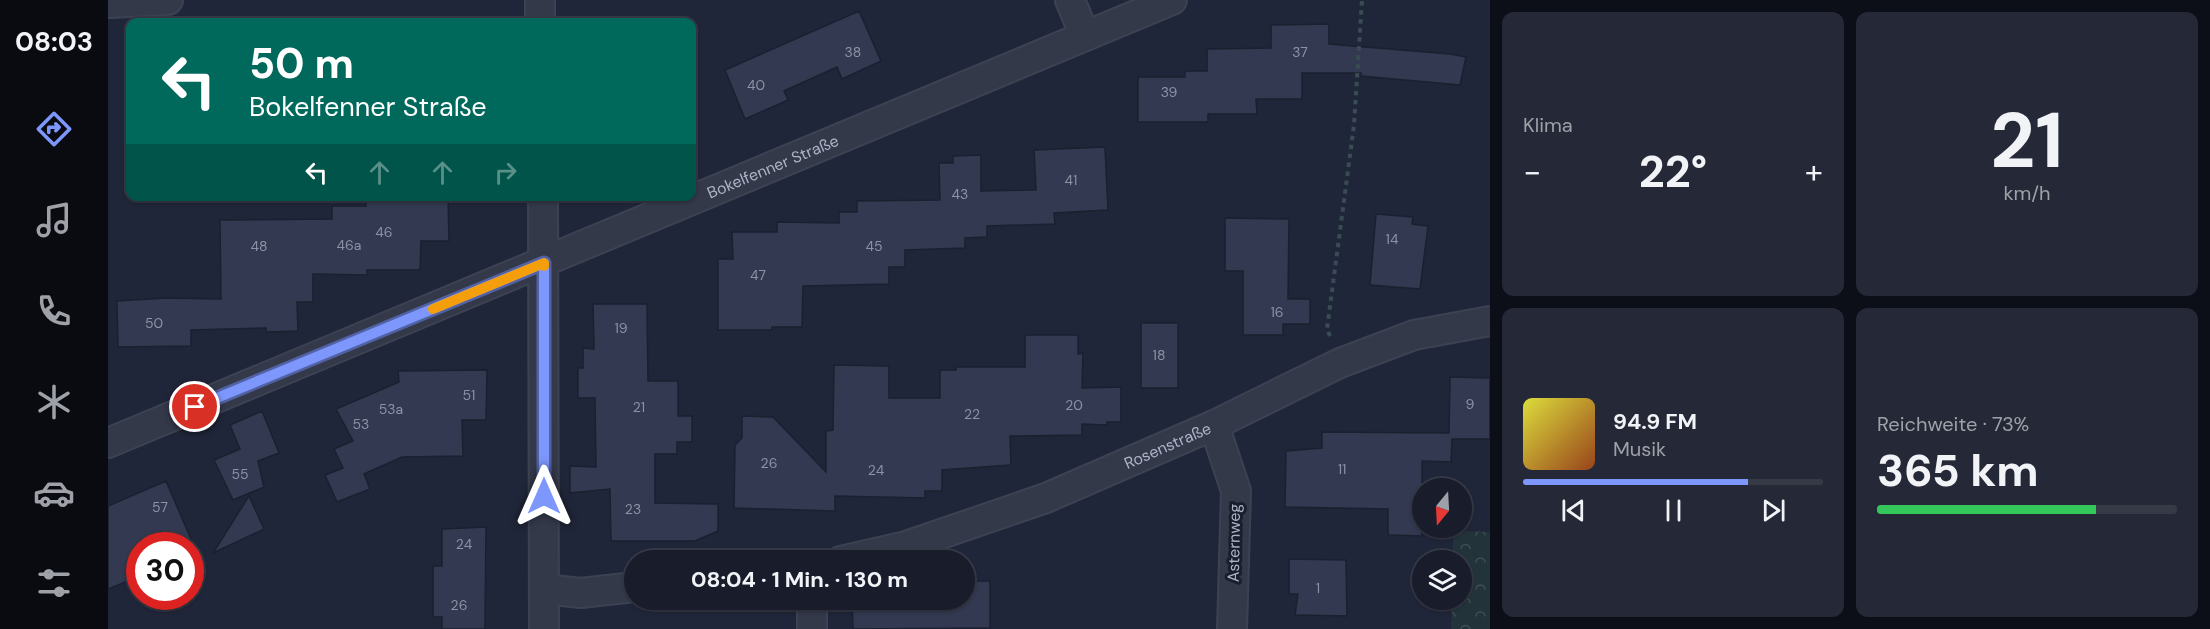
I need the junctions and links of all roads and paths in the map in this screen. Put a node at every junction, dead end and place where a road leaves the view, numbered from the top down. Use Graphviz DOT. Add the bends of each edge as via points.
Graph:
graph roads {
  1 [pos="110,0"];
  2 [pos="168,0"];
  3 [pos="540,0"];
  4 [pos="1070,0"];
  5 [pos="1172,0"];
  6 [pos="1362,0"];
  7 [pos="540,18"];
  8 [pos="1085,36"];
  9 [pos="696,199"];
  10 [pos="543,201"];
  11 [pos="692,201"];
  12 [pos="544,263"];
  13 [pos="1490,321"];
  14 [pos="1340,363"];
  15 [pos="1214,425"];
  16 [pos="108,443"];
  17 [pos="888,550"];
  18 [pos="624,588"];
  19 [pos="544,589"];
  20 [pos="812,610"];
  21 [pos="544,629"];
  22 [pos="812,629"];
  23 [pos="1232,629"];
  1 -- 2 [label="street"];
  3 -- 7 [label="street"];
  4 -- 8 [label="street"];
  5 -- 8 [label="street, Bokelfenner Straße"];
  6 -- 14 [label="path" via="1354,125 1327,329"];
  8 -- 9 [label="street, Bokelfenner Straße"];
  10 -- 12 [label="street"];
  11 -- 12 [label="street, Bokelfenner Straße"];
  12 -- 16 [label="street, Bokelfenner Straße"];
  12 -- 19 [label="street"];
  13 -- 14 [label="street, Rosenstraße" via="1414,335"];
  14 -- 15 [label="street, Rosenstraße"];
  15 -- 17 [label="street, Rosenstraße" via="1046,498"];
  15 -- 23 [label="street, Asternweg" via="1236,490"];
  18 -- 19 [label="street" via="581,593"];
  19 -- 21 [label="street"];
  20 -- 22 [label="street"];
}
